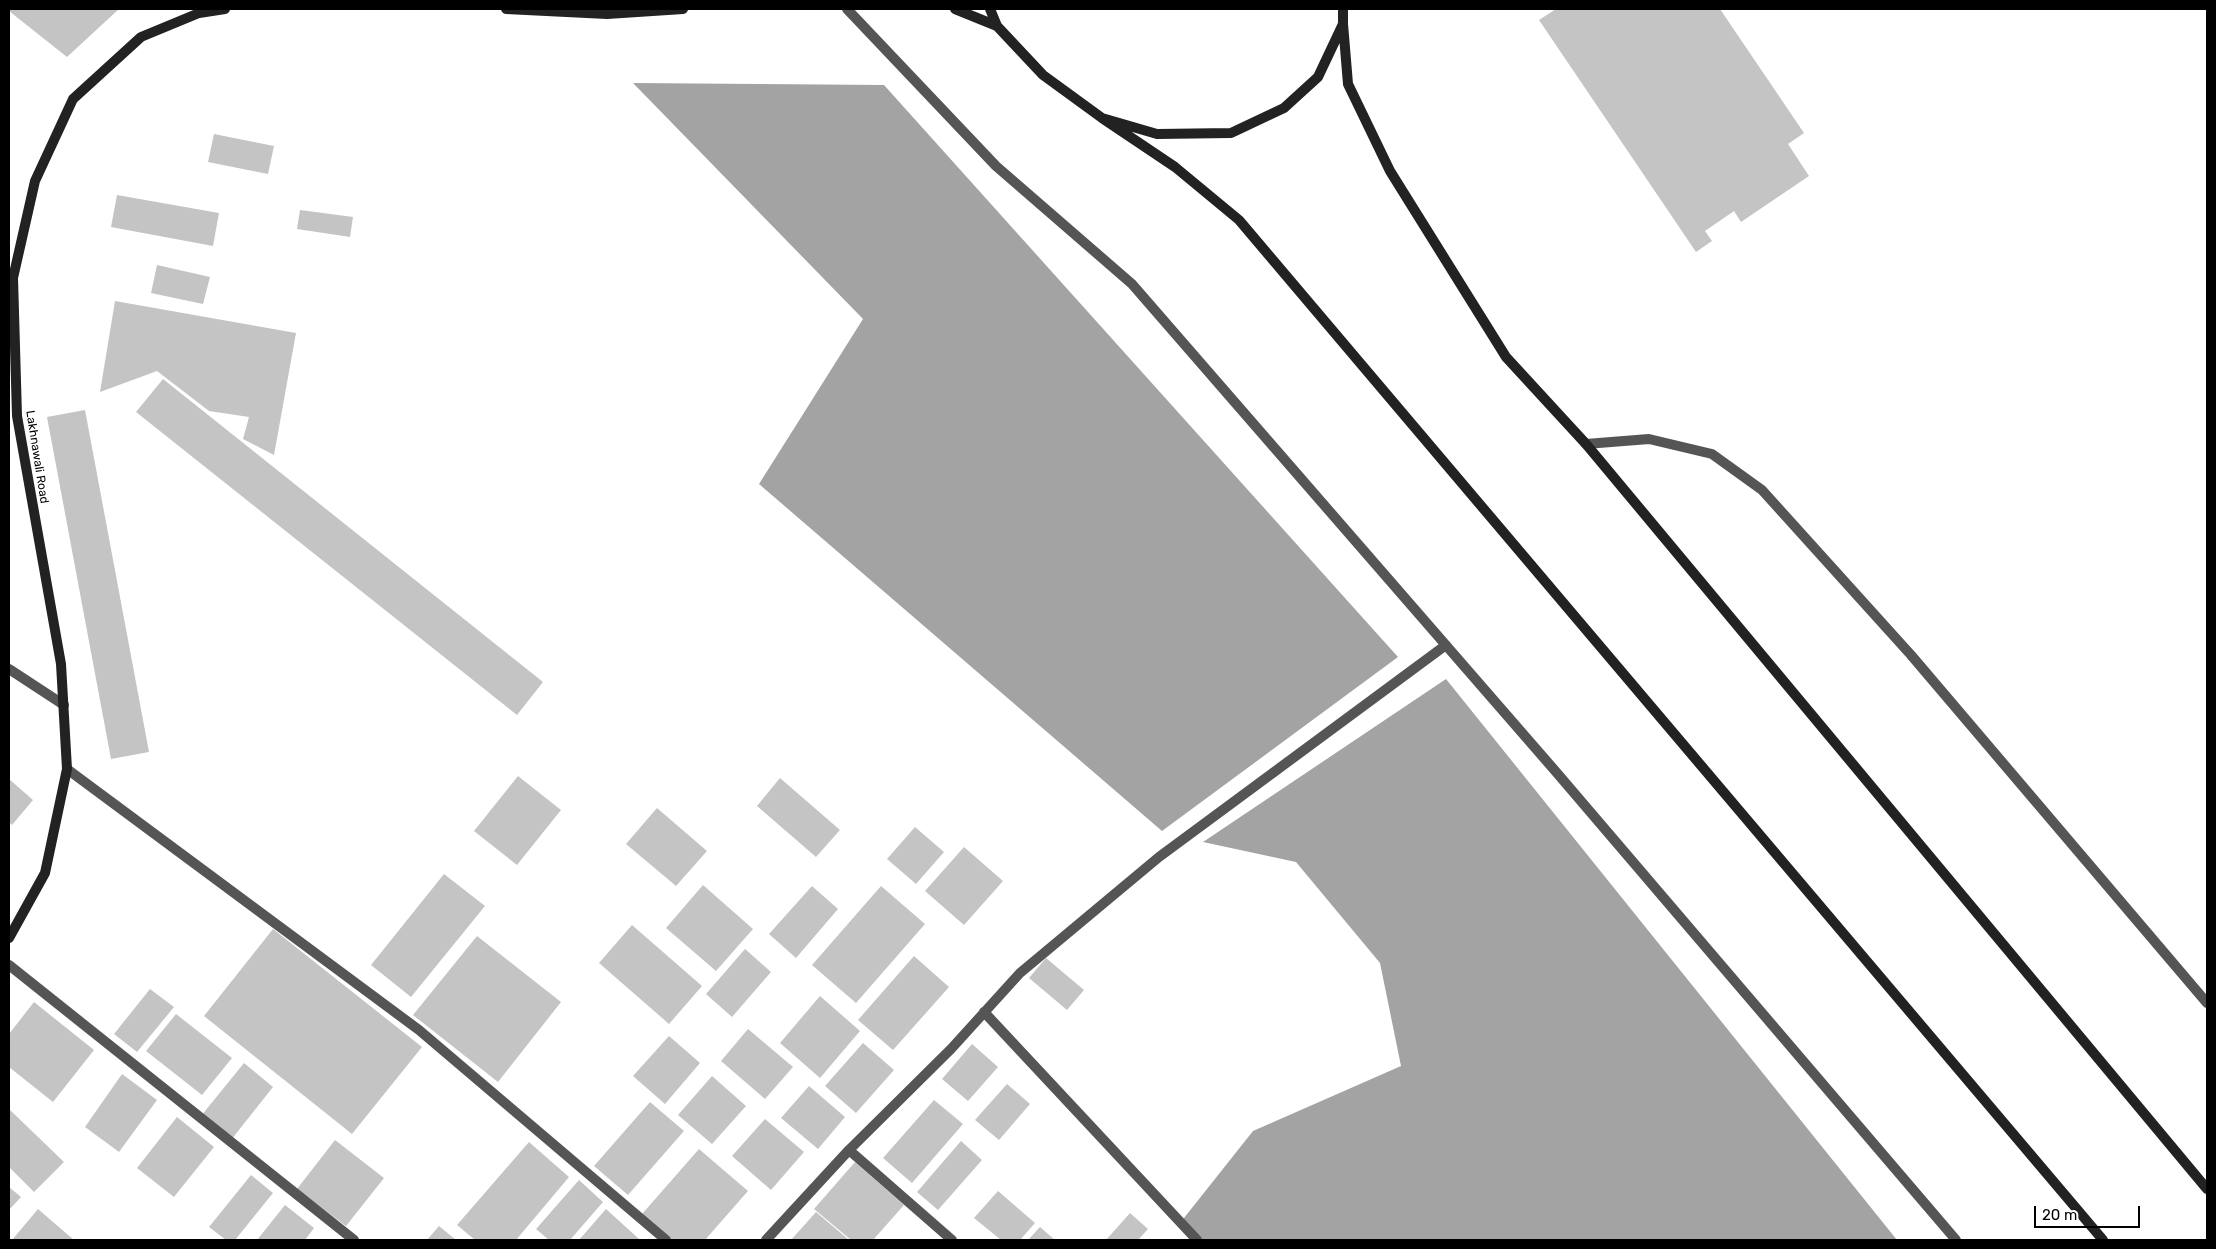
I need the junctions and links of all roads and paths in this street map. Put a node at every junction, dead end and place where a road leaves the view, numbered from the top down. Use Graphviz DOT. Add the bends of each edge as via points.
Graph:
graph roads {
  1 [pos="226,9"];
  2 [pos="506,9"];
  3 [pos="683,9"];
  4 [pos="847,9"];
  5 [pos="955,9"];
  6 [pos="990,9"];
  7 [pos="1343,9"];
  8 [pos="1342,24"];
  9 [pos="997,26"];
  10 [pos="1102,118"];
  11 [pos="11,276"];
  12 [pos="1586,444"];
  13 [pos="1446,645"];
  14 [pos="9,669"];
  15 [pos="64,705"];
  16 [pos="67,770"];
  17 [pos="9,938"];
  18 [pos="9,965"];
  19 [pos="2207,1003"];
  20 [pos="984,1012"];
  21 [pos="850,1150"];
  22 [pos="2207,1189"];
  23 [pos="354,1240"];
  24 [pos="666,1240"];
  25 [pos="766,1240"];
  26 [pos="952,1240"];
  27 [pos="1197,1240"];
  28 [pos="1956,1240"];
  29 [pos="2103,1240"];
  1 -- 11 [label="main road, Lakhnawali Road" via="199,13 141,37 73,99 35,181"];
  2 -- 3 [label="main road" via="607,14"];
  4 -- 13 [label="street" via="996,166 1132,284"];
  5 -- 9 [label="main road"];
  6 -- 9 [label="main road"];
  7 -- 8 [label="main road"];
  8 -- 10 [label="main road" via="1318,77 1284,108 1231,133 1157,134"];
  8 -- 12 [label="main road" via="1348,84 1390,171 1506,356"];
  9 -- 10 [label="main road" via="1043,75"];
  10 -- 29 [label="main road" via="1175,167 1239,220"];
  11 -- 15 [label="main road, Lakhnawali Road" via="16,416 61,664"];
  12 -- 19 [label="street" via="1649,439 1712,454 1762,490 1911,655"];
  12 -- 22 [label="main road"];
  13 -- 20 [label="street" via="1158,857 1020,973"];
  13 -- 28 [label="street"];
  14 -- 15 [label="street"];
  15 -- 16 [label="main road, Lakhnawali Road"];
  16 -- 17 [label="main road, Lakhnawali Road" via="45,873"];
  16 -- 24 [label="street" via="419,1030"];
  18 -- 23 [label="street"];
  20 -- 21 [label="street"];
  20 -- 27 [label="street"];
  21 -- 25 [label="street"];
  21 -- 26 [label="street"];
}
